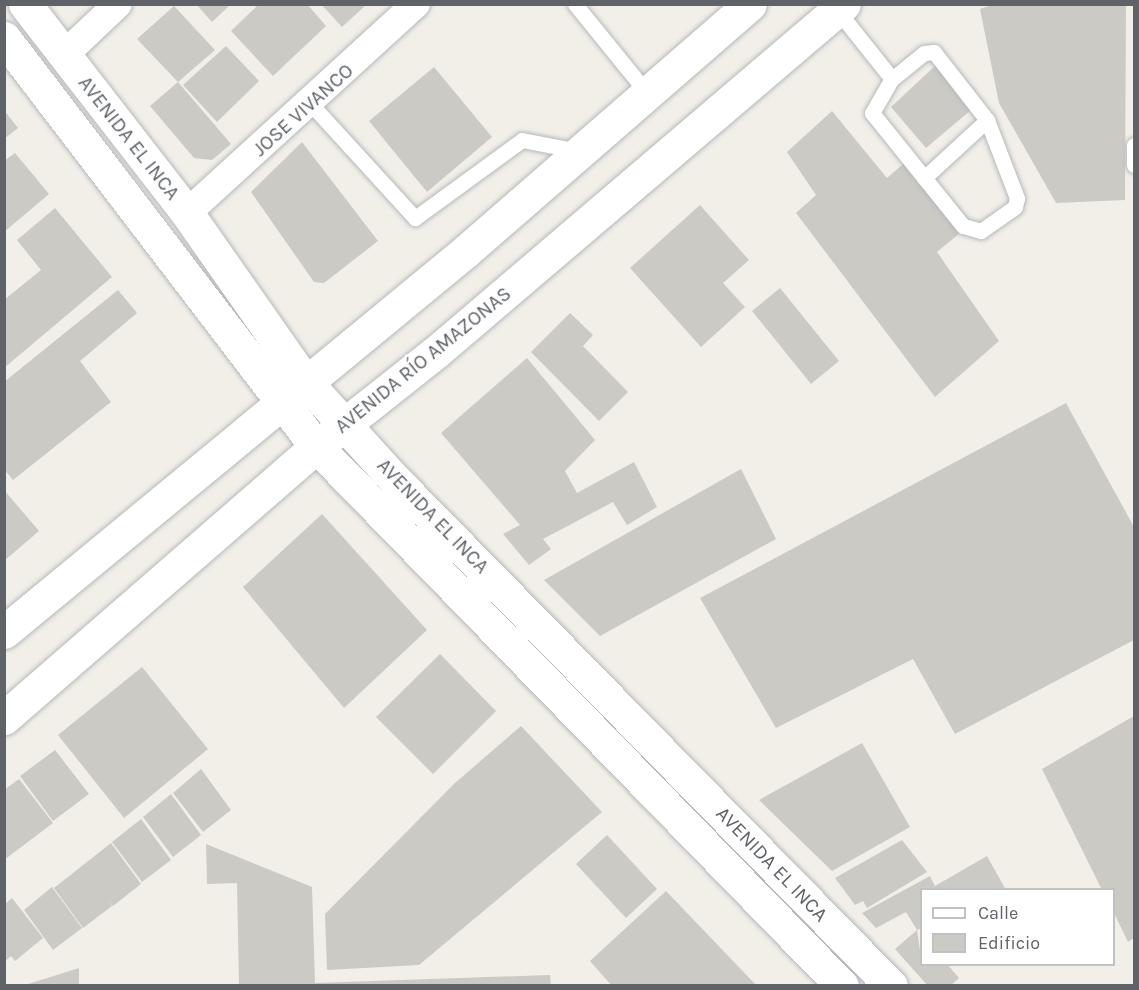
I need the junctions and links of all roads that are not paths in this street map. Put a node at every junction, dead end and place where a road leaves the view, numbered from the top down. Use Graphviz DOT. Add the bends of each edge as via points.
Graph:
graph roads {
  1 [pos="25,4"];
  2 [pos="118,4"];
  3 [pos="417,4"];
  4 [pos="575,4"];
  5 [pos="750,4"];
  6 [pos="841,7"];
  7 [pos="4,38"];
  8 [pos="64,55"];
  9 [pos="892,79"];
  10 [pos="648,94"];
  11 [pos="310,103"];
  12 [pos="987,120"];
  13 [pos="1134,145"];
  14 [pos="583,152"];
  15 [pos="1134,165"];
  16 [pos="924,178"];
  17 [pos="187,213"];
  18 [pos="304,380"];
  19 [pos="280,405"];
  20 [pos="347,424"];
  21 [pos="316,447"];
  22 [pos="4,632"];
  23 [pos="4,718"];
  24 [pos="842,986"];
  25 [pos="891,986"];
  1 -- 8 [label="main road, AVENIDA EL INCA"];
  2 -- 8 [label="street"];
  3 -- 11 [label="street, JOSE VIVANCO"];
  4 -- 10 [label="lane"];
  5 -- 10 [label="main road"];
  6 -- 9 [label="lane"];
  6 -- 20 [label="main road, AVENIDA RÍO AMAZONAS"];
  7 -- 19 [label="main road, AVENIDA EL INCA"];
  8 -- 17 [label="main road, AVENIDA EL INCA"];
  9 -- 12 [label="lane" via="924,53 934,52"];
  9 -- 16 [label="lane" via="872,113"];
  10 -- 14 [label="main road"];
  11 -- 14 [label="lane" via="415,218 522,140"];
  11 -- 17 [label="street, JOSE VIVANCO"];
  12 -- 16 [label="lane"];
  12 -- 16 [label="lane" via="1015,189 1015,207 981,231 971,232"];
  13 -- 15 [label="lane"];
  14 -- 18 [label="main road"];
  17 -- 18 [label="main road, AVENIDA EL INCA"];
  18 -- 19 [label="main road"];
  18 -- 20 [label="main road, AVENIDA EL INCA"];
  19 -- 21 [label="main road, AVENIDA EL INCA"];
  19 -- 22 [label="main road"];
  20 -- 21 [label="main road, AVENIDA RÍO AMAZONAS"];
  20 -- 25 [label="main road, AVENIDA EL INCA" via="396,481"];
  21 -- 23 [label="main road, AVENIDA RÍO AMAZONAS"];
  21 -- 24 [label="main road, AVENIDA EL INCA"];
}
